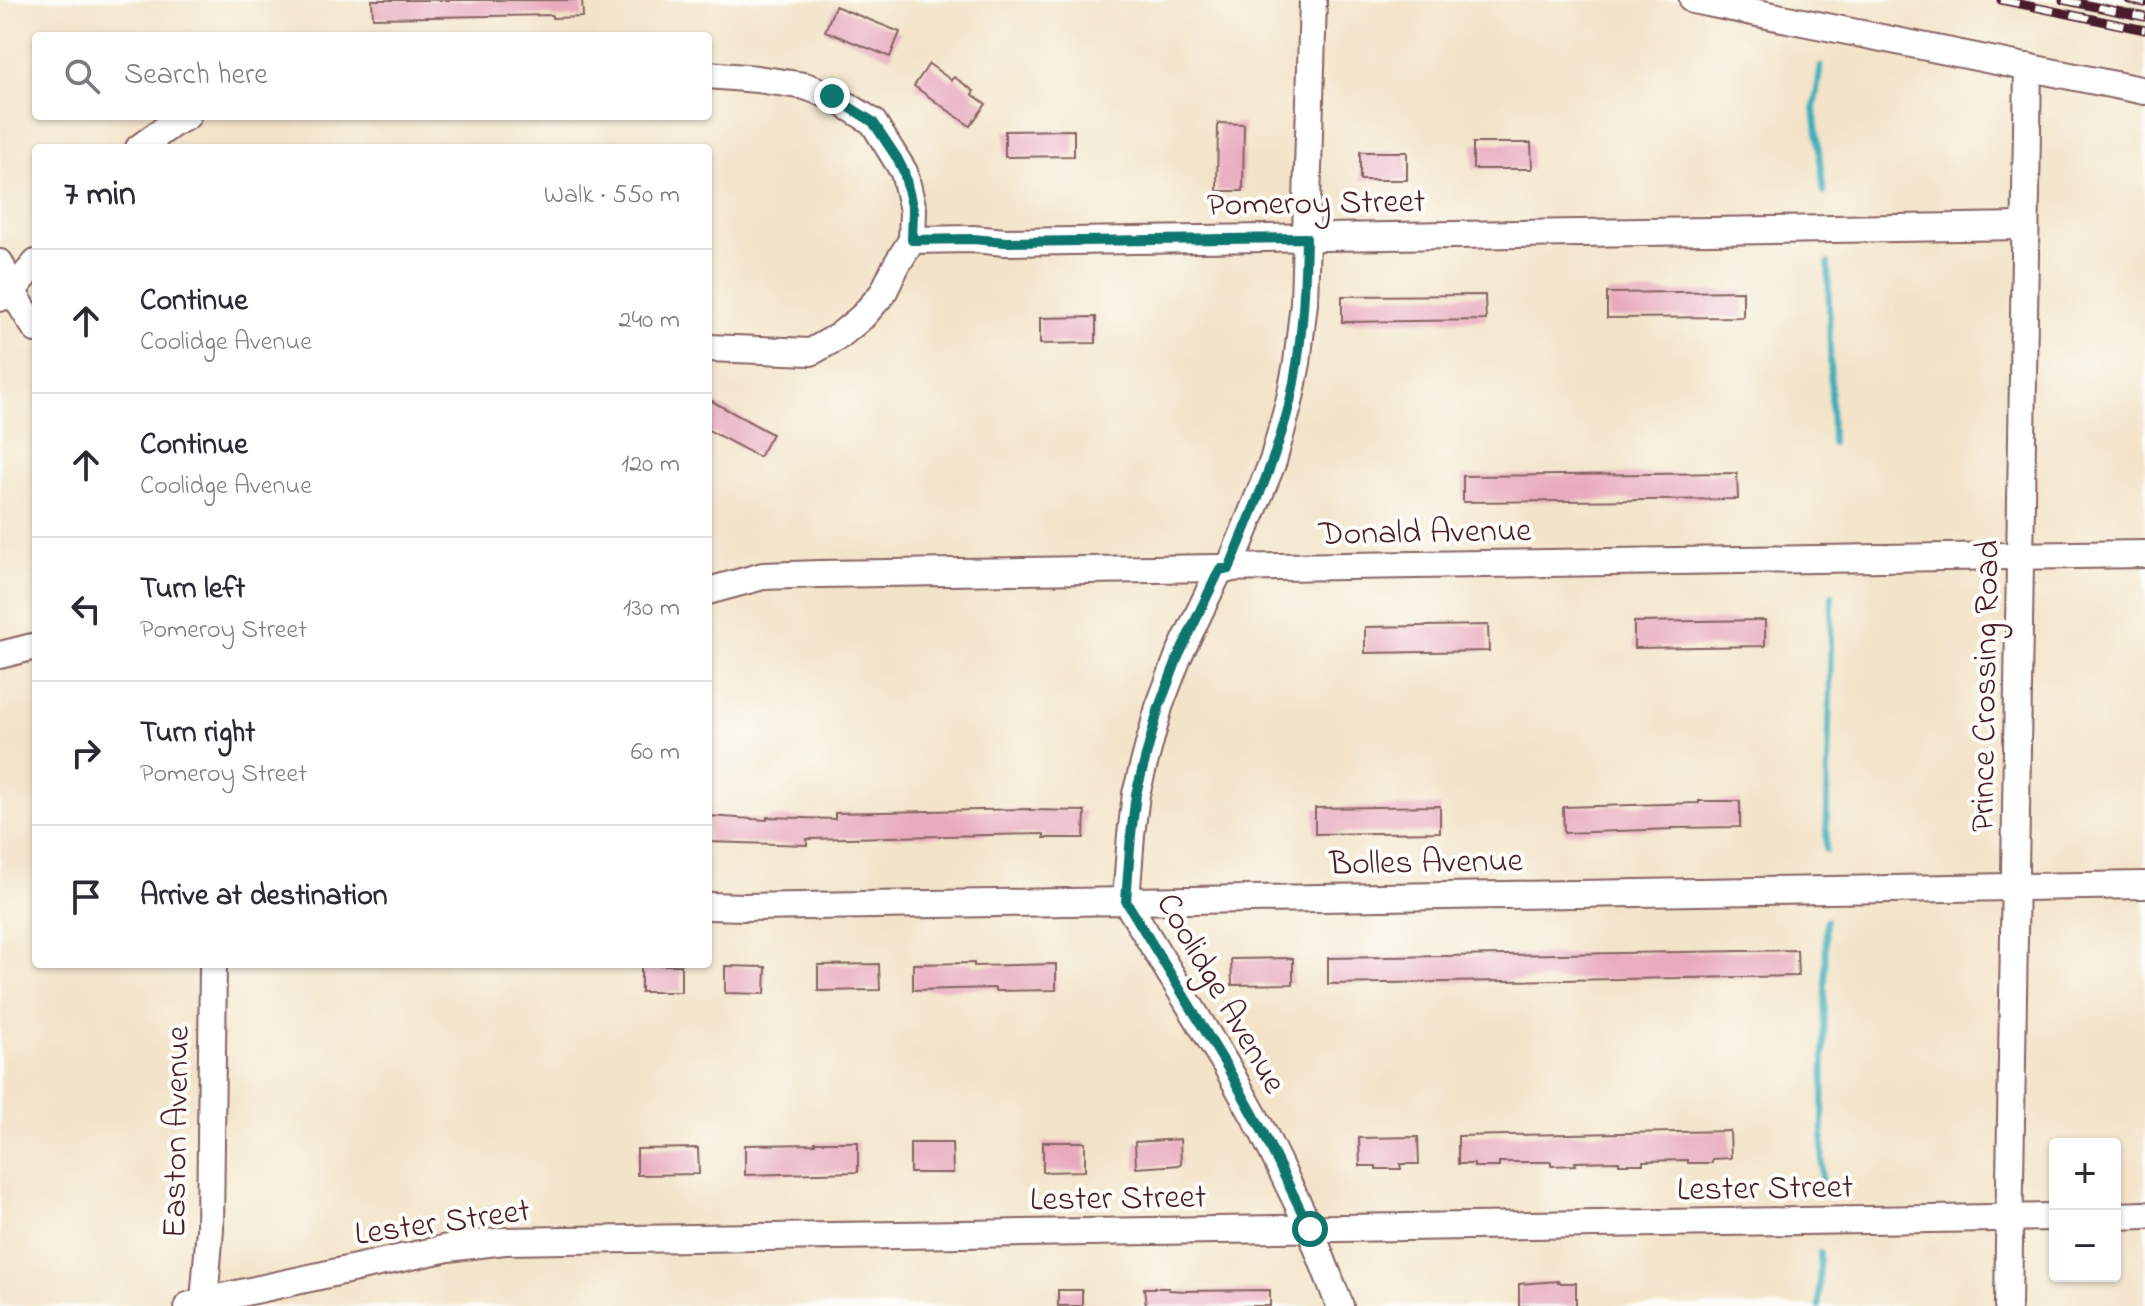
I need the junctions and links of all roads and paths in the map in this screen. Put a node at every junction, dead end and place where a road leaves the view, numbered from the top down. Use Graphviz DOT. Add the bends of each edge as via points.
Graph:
graph roads {
  1 [pos="1313,0"];
  2 [pos="1693,0"];
  3 [pos="2028,67"];
  4 [pos="712,75"];
  5 [pos="2145,91"];
  6 [pos="181,120"];
  7 [pos="144,144"];
  8 [pos="2024,226"];
  9 [pos="1306,238"];
  10 [pos="912,240"];
  11 [pos="0,263"];
  12 [pos="32,267"];
  13 [pos="6,295"];
  14 [pos="32,324"];
  15 [pos="712,348"];
  16 [pos="2145,554"];
  17 [pos="2021,556"];
  18 [pos="1225,569"];
  19 [pos="712,590"];
  20 [pos="32,647"];
  21 [pos="0,655"];
  22 [pos="2145,885"];
  23 [pos="2015,887"];
  24 [pos="1126,901"];
  25 [pos="712,906"];
  26 [pos="213,968"];
  27 [pos="2145,1215"];
  28 [pos="2121,1216"];
  29 [pos="2049,1217"];
  30 [pos="2009,1218"];
  31 [pos="1310,1229"];
  32 [pos="196,1304"];
  33 [pos="1340,1306"];
  34 [pos="2008,1306"];
  1 -- 9 [label="street, Coolidge Avenue"];
  2 -- 3 [label="street"];
  3 -- 5 [label="street"];
  3 -- 8 [label="street, Prince Crossing Road"];
  4 -- 10 [label="street" via="805,86 873,122 904,172 913,210"];
  6 -- 7 [label="street"];
  8 -- 9 [label="street, Pomeroy Street"];
  8 -- 17 [label="street, Prince Crossing Road"];
  9 -- 10 [label="street, Pomeroy Street"];
  9 -- 18 [label="street, Coolidge Avenue" via="1302,327 1289,403 1273,461"];
  10 -- 15 [label="street" via="883,293 862,317 811,352"];
  11 -- 13 [label="street"];
  12 -- 13 [label="street"];
  13 -- 14 [label="street"];
  16 -- 17 [label="street, Donald Avenue"];
  17 -- 18 [label="street, Donald Avenue"];
  17 -- 23 [label="street, Prince Crossing Road"];
  18 -- 19 [label="street, Donald Avenue" via="763,576"];
  18 -- 24 [label="street, Coolidge Avenue" via="1178,657 1159,707 1136,794"];
  20 -- 21 [label="street"];
  22 -- 23 [label="street, Bolles Avenue"];
  23 -- 24 [label="street, Bolles Avenue"];
  23 -- 30 [label="street, Prince Crossing Road"];
  24 -- 25 [label="street, Bolles Avenue"];
  24 -- 31 [label="street, Coolidge Avenue" via="1226,1065"];
  26 -- 32 [label="street, Easton Avenue" via="210,1229"];
  27 -- 28 [label="street"];
  29 -- 30 [label="street, Lester Street"];
  30 -- 31 [label="street, Lester Street"];
  30 -- 34 [label="street, Prince Crossing Road"];
  31 -- 32 [label="street, Lester Street" via="504,1241 448,1248"];
  31 -- 33 [label="street, Coolidge Avenue"];
}
